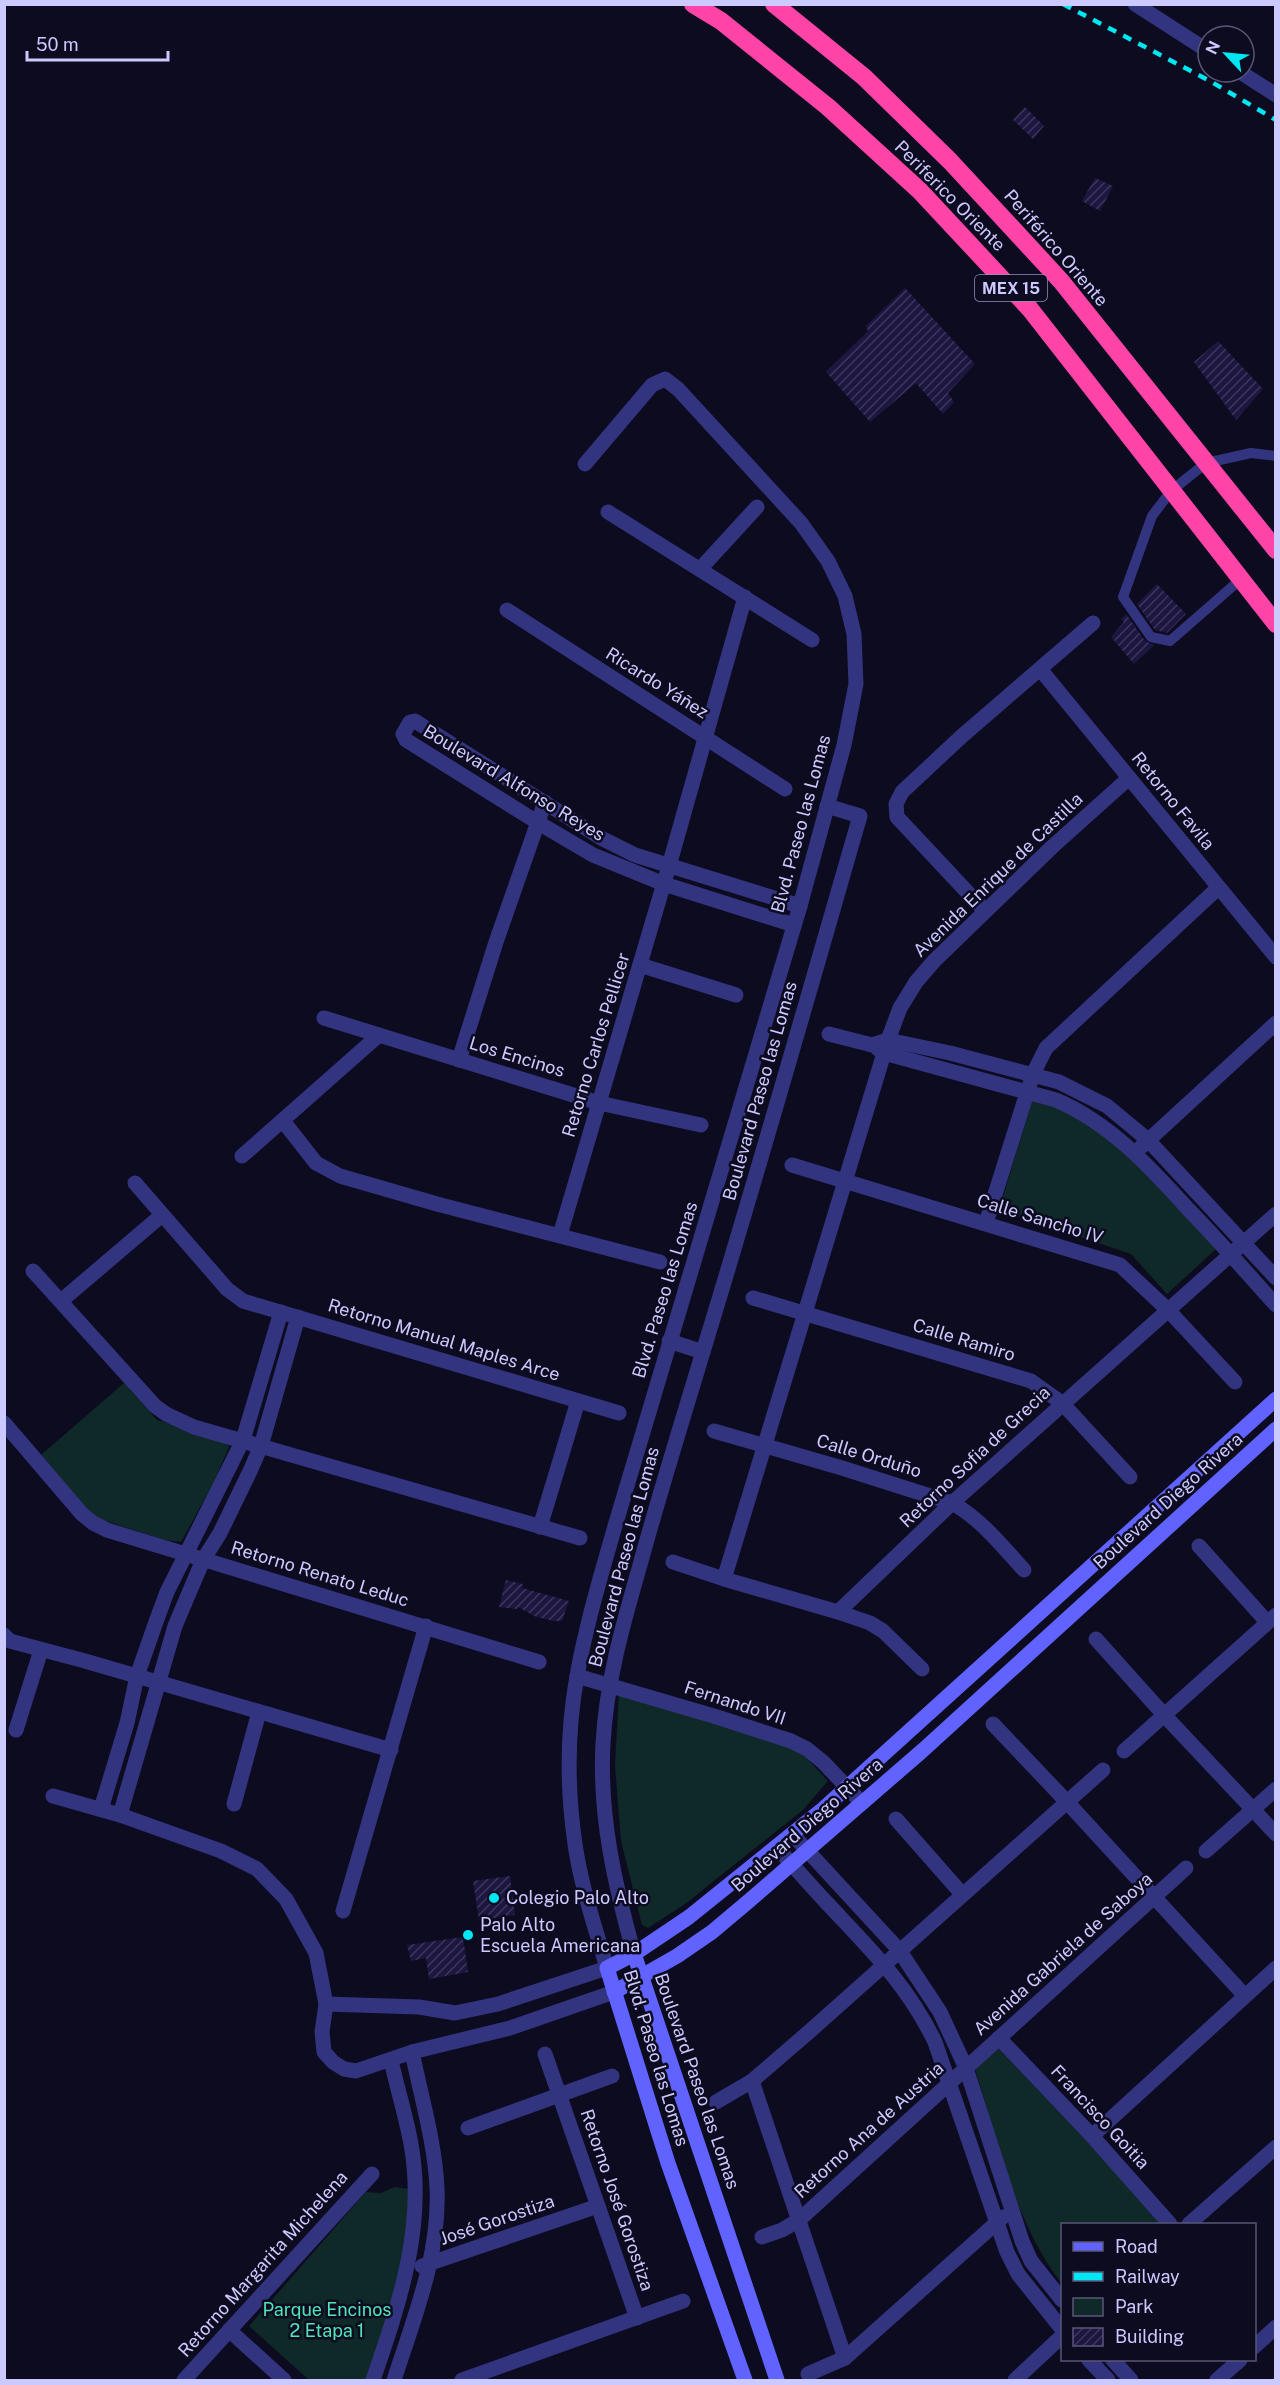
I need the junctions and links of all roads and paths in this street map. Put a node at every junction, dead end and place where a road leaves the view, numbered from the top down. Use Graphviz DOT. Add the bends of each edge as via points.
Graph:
graph roads {
  1 [pos="693,4"];
  2 [pos="774,4"];
  3 [pos="1135,4"];
  4 [pos="1196,43"];
  5 [pos="1256,83"];
  6 [pos="1275,95"];
  7 [pos="1275,456"];
  8 [pos="1206,463"];
  9 [pos="585,464"];
  10 [pos="1171,490"];
  11 [pos="757,507"];
  12 [pos="608,512"];
  13 [pos="1275,550"];
  14 [pos="701,568"];
  15 [pos="1241,579"];
  16 [pos="745,597"];
  17 [pos="507,610"];
  18 [pos="1093,623"];
  19 [pos="1275,624"];
  20 [pos="812,640"];
  21 [pos="1040,669"];
  22 [pos="705,736"];
  23 [pos="1130,778"];
  24 [pos="785,789"];
  25 [pos="545,802"];
  26 [pos="827,806"];
  27 [pos="537,822"];
  28 [pos="669,866"];
  29 [pos="704,877"];
  30 [pos="664,884"];
  31 [pos="1218,888"];
  32 [pos="752,891"];
  33 [pos="700,895"];
  34 [pos="800,906"];
  35 [pos="747,909"];
  36 [pos="985,911"];
  37 [pos="794,925"];
  38 [pos="1275,957"];
  39 [pos="640,965"];
  40 [pos="736,995"];
  41 [pos="324,1018"];
  42 [pos="1275,1023"];
  43 [pos="829,1034"];
  44 [pos="379,1035"];
  45 [pos="881,1046"];
  46 [pos="459,1060"];
  47 [pos="1033,1074"];
  48 [pos="1028,1091"];
  49 [pos="599,1103"];
  50 [pos="283,1122"];
  51 [pos="701,1125"];
  52 [pos="1148,1140"];
  53 [pos="1135,1153"];
  54 [pos="242,1156"];
  55 [pos="792,1165"];
  56 [pos="844,1181"];
  57 [pos="135,1183"];
  58 [pos="1275,1214"];
  59 [pos="162,1215"];
  60 [pos="986,1223"];
  61 [pos="560,1236"];
  62 [pos="1243,1243"];
  63 [pos="1231,1255"];
  64 [pos="660,1262"];
  65 [pos="33,1270"];
  66 [pos="1273,1276"];
  67 [pos="1258,1286"];
  68 [pos="753,1298"];
  69 [pos="62,1301"];
  70 [pos="1275,1305"];
  71 [pos="1169,1311"];
  72 [pos="281,1312"];
  73 [pos="804,1314"];
  74 [pos="298,1317"];
  75 [pos="669,1341"];
  76 [pos="703,1352"];
  77 [pos="1235,1382"];
  78 [pos="1275,1399"];
  79 [pos="578,1401"];
  80 [pos="1062,1403"];
  81 [pos="619,1413"];
  82 [pos="4,1423"];
  83 [pos="1275,1430"];
  84 [pos="714,1431"];
  85 [pos="243,1440"];
  86 [pos="261,1446"];
  87 [pos="764,1446"];
  88 [pos="1130,1477"];
  89 [pos="952,1503"];
  90 [pos="540,1527"];
  91 [pos="580,1539"];
  92 [pos="1199,1546"];
  93 [pos="185,1555"];
  94 [pos="203,1560"];
  95 [pos="673,1563"];
  96 [pos="1024,1570"];
  97 [pos="724,1579"];
  98 [pos="1072,1582"];
  99 [pos="1089,1600"];
  100 [pos="838,1612"];
  101 [pos="1271,1618"];
  102 [pos="426,1626"];
  103 [pos="6,1639"];
  104 [pos="1096,1639"];
  105 [pos="41,1650"];
  106 [pos="539,1662"];
  107 [pos="921,1669"];
  108 [pos="137,1676"];
  109 [pos="576,1676"];
  110 [pos="157,1682"];
  111 [pos="610,1685"];
  112 [pos="259,1712"];
  113 [pos="1164,1716"];
  114 [pos="127,1724"];
  115 [pos="993,1724"];
  116 [pos="144,1729"];
  117 [pos="15,1730"];
  118 [pos="391,1750"];
  119 [pos="1124,1751"];
  120 [pos="1103,1770"];
  121 [pos="112,1772"];
  122 [pos="130,1778"];
  123 [pos="848,1786"];
  124 [pos="1275,1789"];
  125 [pos="53,1796"];
  126 [pos="1067,1802"];
  127 [pos="862,1803"];
  128 [pos="234,1804"];
  129 [pos="101,1809"];
  130 [pos="1253,1810"];
  131 [pos="120,1815"];
  132 [pos="896,1819"];
  133 [pos="792,1834"];
  134 [pos="1275,1834"];
  135 [pos="776,1847"];
  136 [pos="807,1851"];
  137 [pos="1206,1851"];
  138 [pos="792,1864"];
  139 [pos="1186,1868"];
  140 [pos="962,1894"];
  141 [pos="1155,1896"];
  142 [pos="343,1911"];
  143 [pos="899,1950"];
  144 [pos="634,1954"];
  145 [pos="885,1964"];
  146 [pos="607,1968"];
  147 [pos="1275,1968"];
  148 [pos="641,1977"];
  149 [pos="614,1992"];
  150 [pos="1245,1996"];
  151 [pos="326,2004"];
  152 [pos="999,2038"];
  153 [pos="412,2052"];
  154 [pos="545,2054"];
  155 [pos="391,2060"];
  156 [pos="966,2068"];
  157 [pos="612,2076"];
  158 [pos="752,2081"];
  159 [pos="950,2083"];
  160 [pos="560,2096"];
  161 [pos="716,2102"];
  162 [pos="426,2122"];
  163 [pos="407,2126"];
  164 [pos="468,2128"];
  165 [pos="1092,2136"];
  166 [pos="1275,2147"];
  167 [pos="372,2174"];
  168 [pos="437,2188"];
  169 [pos="416,2189"];
  170 [pos="598,2206"];
  171 [pos="1011,2209"];
  172 [pos="799,2220"];
  173 [pos="996,2223"];
  174 [pos="1169,2223"];
  175 [pos="1190,2223"];
  176 [pos="762,2237"];
  177 [pos="431,2264"];
  178 [pos="408,2269"];
  179 [pos="1061,2299"];
  180 [pos="683,2301"];
  181 [pos="637,2318"];
  182 [pos="1275,2327"];
  183 [pos="1061,2328"];
  184 [pos="229,2330"];
  185 [pos="1061,2337"];
  186 [pos="1256,2345"];
  187 [pos="845,2358"];
  188 [pos="1090,2361"];
  189 [pos="1114,2361"];
  190 [pos="1239,2361"];
  191 [pos="808,2374"];
  192 [pos="184,2380"];
  193 [pos="284,2380"];
  194 [pos="373,2380"];
  195 [pos="394,2380"];
  196 [pos="462,2380"];
  197 [pos="745,2380"];
  198 [pos="777,2380"];
  199 [pos="1015,2380"];
  200 [pos="1108,2380"];
  201 [pos="1131,2380"];
  202 [pos="1217,2380"];
  1 -- 10 [label="highway, Periferico Oriente / MEX 15" via="721,21 828,107 920,191 1030,309"];
  2 -- 8 [label="highway, Periférico Oriente / MEX 15" via="864,77 950,161 1061,281"];
  3 -- 4 [label="street"];
  5 -- 6 [label="street"];
  7 -- 8 [label="lane" via="1251,453"];
  8 -- 10 [label="lane"];
  8 -- 13 [label="highway, Periférico Oriente / MEX 15"];
  9 -- 26 [label="street, Blvd. Paseo las Lomas" via="652,385 665,379 801,522 828,561 845,596 854,634 856,684"];
  10 -- 15 [label="highway, Periferico Oriente / MEX 15"];
  10 -- 15 [label="lane" via="1152,516 1123,597 1151,637 1170,641"];
  11 -- 14 [label="street"];
  12 -- 14 [label="street"];
  14 -- 16 [label="street"];
  15 -- 19 [label="highway, Periferico Oriente / MEX 15"];
  16 -- 20 [label="street"];
  16 -- 22 [label="street, Retorno Carlos Pellicer"];
  17 -- 22 [label="street, Ricardo Yáñez"];
  18 -- 21 [label="street"];
  21 -- 23 [label="street, Retorno Favila"];
  21 -- 36 [label="street" via="910,784 896,804 897,817"];
  22 -- 24 [label="street, Ricardo Yáñez"];
  22 -- 28 [label="street, Retorno Carlos Pellicer"];
  23 -- 31 [label="street, Retorno Favila"];
  23 -- 36 [label="street, Avenida Enrique de Castilla"];
  25 -- 27 [label="street"];
  25 -- 27 [label="street, Boulevard Alfonso Reyes" via="416,721 410,722 403,734 406,740"];
  25 -- 28 [label="street, Boulevard Alfonso Reyes" via="601,838"];
  26 -- 34 [label="street, Blvd. Paseo las Lomas"];
  26 -- 76 [label="street, Boulevard Paseo las Lomas" via="860,816"];
  27 -- 30 [label="street, Boulevard Alfonso Reyes" via="593,855"];
  27 -- 46 [label="street"];
  28 -- 29 [label="street, Boulevard Alfonso Reyes"];
  28 -- 30 [label="street, Retorno Carlos Pellicer"];
  29 -- 32 [label="street, Boulevard Alfonso Reyes"];
  29 -- 33 [label="street"];
  30 -- 33 [label="street, Boulevard Alfonso Reyes"];
  30 -- 39 [label="street, Retorno Carlos Pellicer"];
  31 -- 38 [label="street, Retorno Favila"];
  31 -- 47 [label="street" via="1046,1048"];
  32 -- 34 [label="street, Boulevard Alfonso Reyes"];
  32 -- 35 [label="street"];
  33 -- 35 [label="street, Boulevard Alfonso Reyes"];
  34 -- 37 [label="street, Blvd. Paseo las Lomas"];
  35 -- 37 [label="street, Boulevard Alfonso Reyes"];
  36 -- 45 [label="street, Avenida Enrique de Castilla" via="916,982"];
  37 -- 75 [label="street, Blvd. Paseo las Lomas"];
  39 -- 40 [label="street"];
  39 -- 49 [label="street, Retorno Carlos Pellicer"];
  41 -- 44 [label="street, Los Encinos"];
  42 -- 52 [label="street"];
  43 -- 45 [label="street"];
  44 -- 46 [label="street, Los Encinos"];
  44 -- 50 [label="street"];
  45 -- 47 [label="street" via="909,1042"];
  45 -- 48 [label="street"];
  45 -- 56 [label="street"];
  46 -- 49 [label="street, Los Encinos"];
  47 -- 48 [label="street"];
  47 -- 52 [label="street" via="1107,1106"];
  48 -- 53 [label="street" via="1076,1109"];
  48 -- 60 [label="street"];
  49 -- 51 [label="street, Los Encinos"];
  49 -- 61 [label="street, Retorno Carlos Pellicer"];
  50 -- 54 [label="street"];
  50 -- 61 [label="street" via="327,1171"];
  52 -- 53 [label="street"];
  52 -- 62 [label="street"];
  53 -- 63 [label="street"];
  55 -- 56 [label="street, Calle Sancho IV"];
  56 -- 60 [label="street, Calle Sancho IV"];
  56 -- 73 [label="street"];
  57 -- 59 [label="street, Retorno Manual Maples Arce"];
  58 -- 62 [label="street, Retorno Sofia de Grecia"];
  59 -- 69 [label="street"];
  59 -- 72 [label="street, Retorno Manual Maples Arce" via="235,1296"];
  60 -- 71 [label="street, Calle Sancho IV" via="1120,1264"];
  61 -- 64 [label="street"];
  62 -- 63 [label="street, Retorno Sofia de Grecia"];
  62 -- 66 [label="street"];
  63 -- 67 [label="street"];
  63 -- 71 [label="street, Retorno Sofia de Grecia"];
  65 -- 69 [label="street"];
  66 -- 67 [label="street"];
  67 -- 70 [label="street"];
  68 -- 73 [label="street, Calle Ramiro"];
  69 -- 85 [label="street" via="155,1406 194,1427"];
  71 -- 77 [label="street, Calle Sancho IV"];
  71 -- 80 [label="street, Retorno Sofia de Grecia"];
  72 -- 74 [label="street, Retorno Manual Maples Arce"];
  72 -- 85 [label="street"];
  73 -- 80 [label="street, Calle Ramiro" via="1031,1381"];
  73 -- 87 [label="street"];
  74 -- 79 [label="street, Retorno Manual Maples Arce"];
  74 -- 86 [label="street"];
  75 -- 76 [label="street"];
  75 -- 109 [label="street, Blvd. Paseo las Lomas"];
  76 -- 111 [label="street, Boulevard Paseo las Lomas" via="649,1531"];
  78 -- 98 [label="street, Boulevard Diego Rivera"];
  79 -- 81 [label="street, Retorno Manual Maples Arce"];
  79 -- 90 [label="street, Retorno Manual Maples Arce"];
  80 -- 88 [label="street, Calle Ramiro"];
  80 -- 89 [label="street, Retorno Sofia de Grecia"];
  82 -- 93 [label="street, Retorno Renato Leduc" via="93,1524"];
  83 -- 99 [label="street, Boulevard Diego Rivera"];
  84 -- 87 [label="street, Calle Orduño"];
  85 -- 86 [label="street"];
  85 -- 93 [label="street"];
  86 -- 90 [label="street"];
  86 -- 94 [label="street" via="235,1504"];
  87 -- 89 [label="street, Calle Orduño"];
  87 -- 97 [label="street"];
  89 -- 96 [label="street, Calle Orduño" via="986,1528"];
  89 -- 100 [label="street, Retorno Sofia de Grecia"];
  90 -- 91 [label="street"];
  92 -- 101 [label="street"];
  93 -- 94 [label="street, Retorno Renato Leduc"];
  93 -- 108 [label="street" via="167,1592"];
  94 -- 102 [label="street, Retorno Renato Leduc"];
  94 -- 110 [label="street"];
  95 -- 97 [label="street"];
  97 -- 100 [label="street"];
  98 -- 99 [label="street"];
  98 -- 123 [label="street, Boulevard Diego Rivera"];
  99 -- 127 [label="street, Boulevard Diego Rivera"];
  100 -- 107 [label="street" via="883,1631"];
  101 -- 113 [label="street"];
  102 -- 106 [label="street, Retorno Renato Leduc"];
  102 -- 118 [label="street, Retorno Renato Leduc"];
  103 -- 105 [label="street"];
  104 -- 113 [label="street"];
  105 -- 108 [label="street"];
  105 -- 117 [label="street"];
  108 -- 110 [label="street"];
  108 -- 114 [label="street"];
  109 -- 111 [label="street, Fernando VII"];
  109 -- 146 [label="street, Blvd. Paseo las Lomas" via="569,1774 575,1844"];
  110 -- 112 [label="street"];
  110 -- 116 [label="street"];
  111 -- 123 [label="street, Fernando VII" via="791,1741 807,1749"];
  111 -- 144 [label="street, Boulevard Paseo las Lomas" via="603,1746 603,1800 616,1886"];
  112 -- 118 [label="street"];
  112 -- 128 [label="street"];
  113 -- 119 [label="street"];
  113 -- 130 [label="street"];
  114 -- 116 [label="street"];
  114 -- 121 [label="street"];
  115 -- 126 [label="street"];
  116 -- 122 [label="street"];
  118 -- 142 [label="street, Retorno Renato Leduc"];
  120 -- 126 [label="street"];
  121 -- 122 [label="street"];
  121 -- 129 [label="street"];
  122 -- 131 [label="street"];
  123 -- 127 [label="street, Fernando VII"];
  123 -- 133 [label="street, Boulevard Diego Rivera"];
  124 -- 130 [label="street"];
  125 -- 129 [label="street, Boulevard Diego Rivera"];
  126 -- 140 [label="street"];
  126 -- 141 [label="street"];
  127 -- 136 [label="street, Boulevard Diego Rivera"];
  129 -- 131 [label="street, Boulevard Diego Rivera"];
  130 -- 134 [label="street"];
  130 -- 137 [label="street"];
  131 -- 151 [label="street, Boulevard Diego Rivera" via="221,1851 257,1869 286,1899 307,1935 316,1953"];
  132 -- 140 [label="street"];
  133 -- 135 [label="street, Boulevard Diego Rivera"];
  133 -- 136 [label="street"];
  135 -- 138 [label="street"];
  135 -- 144 [label="street, Boulevard Diego Rivera" via="690,1917"];
  136 -- 138 [label="street, Boulevard Diego Rivera"];
  136 -- 143 [label="street"];
  138 -- 145 [label="street"];
  138 -- 148 [label="street, Boulevard Diego Rivera" via="712,1932"];
  139 -- 141 [label="street, Avenida Gabriela de Saboya"];
  140 -- 143 [label="street"];
  141 -- 150 [label="street"];
  141 -- 152 [label="street, Avenida Gabriela de Saboya"];
  143 -- 145 [label="street"];
  143 -- 156 [label="street" via="940,2012"];
  144 -- 146 [label="street, Boulevard Diego Rivera"];
  144 -- 148 [label="street, Boulevard Paseo las Lomas"];
  145 -- 158 [label="street"];
  145 -- 159 [label="street" via="925,2020"];
  146 -- 149 [label="street, Blvd. Paseo las Lomas"];
  146 -- 151 [label="street, Boulevard Diego Rivera" via="508,2001 454,2013 419,2007"];
  147 -- 150 [label="street"];
  148 -- 149 [label="street, Boulevard Diego Rivera"];
  148 -- 198 [label="street, Boulevard Paseo las Lomas"];
  149 -- 153 [label="street, Boulevard Diego Rivera" via="510,2028"];
  149 -- 197 [label="street, Blvd. Paseo las Lomas" via="668,2163"];
  150 -- 165 [label="street"];
  151 -- 155 [label="street, Boulevard Diego Rivera" via="324,2052 333,2062 356,2071"];
  152 -- 156 [label="street, Avenida Gabriela de Saboya"];
  152 -- 165 [label="street, Francisco Goitia"];
  153 -- 155 [label="street, Boulevard Diego Rivera"];
  153 -- 162 [label="street"];
  154 -- 160 [label="street, Retorno José Gorostiza"];
  155 -- 163 [label="street"];
  156 -- 159 [label="street, Retorno Ana de Austria"];
  156 -- 171 [label="street"];
  157 -- 160 [label="street, Retorno José Gorostiza"];
  158 -- 161 [label="street"];
  158 -- 172 [label="street, Retorno Ana de Austria"];
  159 -- 172 [label="street, Retorno Ana de Austria"];
  159 -- 173 [label="street"];
  160 -- 164 [label="street, Retorno José Gorostiza"];
  160 -- 170 [label="street, Retorno José Gorostiza"];
  162 -- 163 [label="street"];
  162 -- 168 [label="street"];
  163 -- 169 [label="street"];
  165 -- 174 [label="street, Francisco Goitia"];
  166 -- 175 [label="street"];
  167 -- 184 [label="street, Retorno Margarita Michelena"];
  168 -- 169 [label="street"];
  168 -- 177 [label="street"];
  169 -- 178 [label="street"];
  170 -- 177 [label="street, José Gorostiza"];
  170 -- 181 [label="street, Retorno José Gorostiza"];
  171 -- 173 [label="street"];
  171 -- 179 [label="street" via="1031,2261"];
  172 -- 176 [label="street, Retorno Ana de Austria"];
  172 -- 187 [label="street, Retorno Ana de Austria"];
  173 -- 183 [label="street" via="1018,2274"];
  173 -- 187 [label="street"];
  177 -- 178 [label="street, José Gorostiza"];
  177 -- 195 [label="street"];
  178 -- 194 [label="street"];
  180 -- 181 [label="street, Retorno José Gorostiza"];
  181 -- 196 [label="street, Retorno José Gorostiza"];
  182 -- 186 [label="street"];
  184 -- 192 [label="street, Retorno Margarita Michelena"];
  184 -- 193 [label="street"];
  185 -- 199 [label="street"];
  187 -- 191 [label="street"];
  188 -- 200 [label="street"];
  189 -- 201 [label="street"];
  190 -- 202 [label="street"];
}
